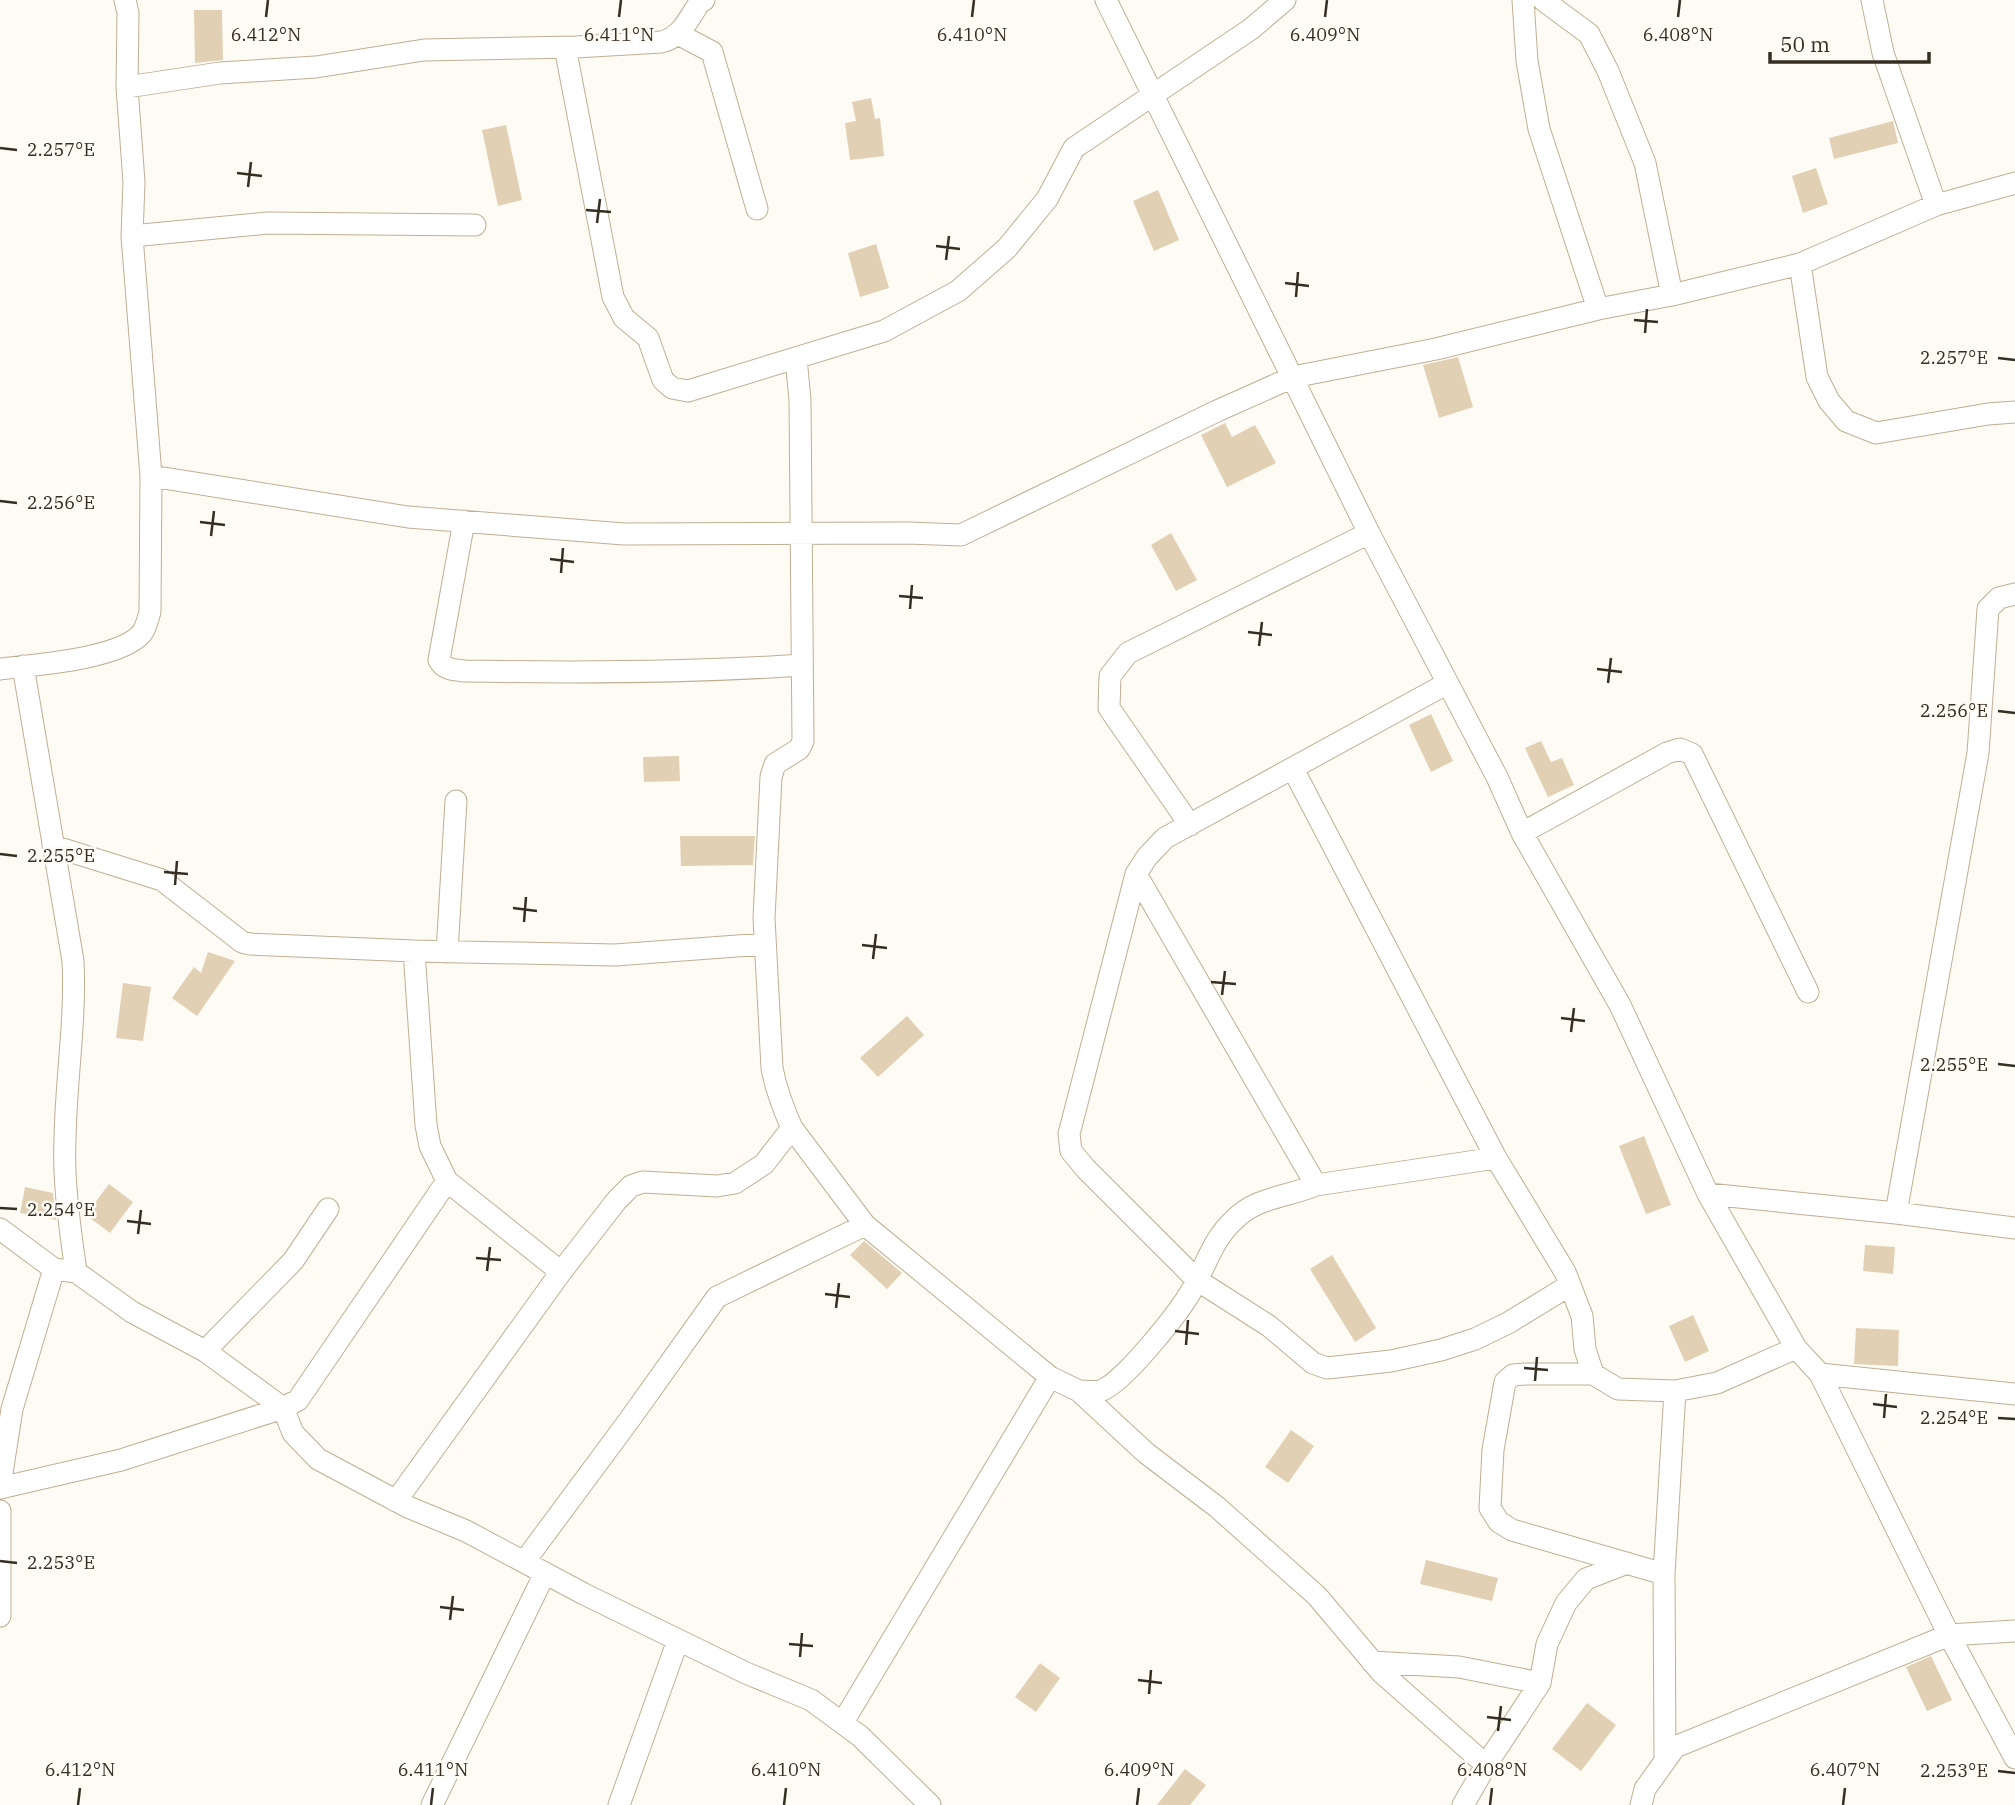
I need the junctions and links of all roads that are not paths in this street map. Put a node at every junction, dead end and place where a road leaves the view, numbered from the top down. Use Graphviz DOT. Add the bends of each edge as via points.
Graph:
graph roads {
  1 [pos="125,0"];
  2 [pos="704,0"];
  3 [pos="1106,0"];
  4 [pos="1285,0"];
  5 [pos="1523,0"];
  6 [pos="1543,0"];
  7 [pos="1872,0"];
  8 [pos="678,34"];
  9 [pos="565,47"];
  10 [pos="127,87"];
  11 [pos="1151,94"];
  12 [pos="2015,183"];
  13 [pos="1937,205"];
  14 [pos="757,209"];
  15 [pos="475,225"];
  16 [pos="132,236"];
  17 [pos="1800,264"];
  18 [pos="1672,295"];
  19 [pos="1598,309"];
  20 [pos="796,358"];
  21 [pos="1293,377"];
  22 [pos="2015,412"];
  23 [pos="151,476"];
  24 [pos="464,521"];
  25 [pos="801,533"];
  26 [pos="1369,533"];
  27 [pos="2015,594"];
  28 [pos="802,665"];
  29 [pos="23,666"];
  30 [pos="0,669"];
  31 [pos="1446,684"];
  32 [pos="1293,769"];
  33 [pos="456,801"];
  34 [pos="1190,825"];
  35 [pos="1522,832"];
  36 [pos="53,846"];
  37 [pos="1136,874"];
  38 [pos="765,944"];
  39 [pos="414,951"];
  40 [pos="447,952"];
  41 [pos="1808,992"];
  42 [pos="792,1128"];
  43 [pos="1496,1158"];
  44 [pos="447,1181"];
  45 [pos="1316,1185"];
  46 [pos="1708,1194"];
  47 [pos="328,1209"];
  48 [pos="1896,1213"];
  49 [pos="865,1225"];
  50 [pos="2015,1228"];
  51 [pos="0,1229"];
  52 [pos="54,1269"];
  53 [pos="76,1272"];
  54 [pos="561,1272"];
  55 [pos="1197,1280"];
  56 [pos="1570,1285"];
  57 [pos="1796,1348"];
  58 [pos="205,1351"];
  59 [pos="1593,1374"];
  60 [pos="1820,1374"];
  61 [pos="1050,1377"];
  62 [pos="1079,1391"];
  63 [pos="1675,1391"];
  64 [pos="2015,1394"];
  65 [pos="284,1408"];
  66 [pos="0,1487"];
  67 [pos="396,1501"];
  68 [pos="0,1511"];
  69 [pos="524,1562"];
  70 [pos="1627,1563"];
  71 [pos="545,1573"];
  72 [pos="1664,1574"];
  73 [pos="0,1616"];
  74 [pos="2015,1631"];
  75 [pos="1949,1635"];
  76 [pos="678,1640"];
  77 [pos="1372,1662"];
  78 [pos="1540,1683"];
  79 [pos="843,1722"];
  80 [pos="2015,1758"];
  81 [pos="1665,1760"];
  82 [pos="1486,1765"];
  83 [pos="432,1805"];
  84 [pos="619,1805"];
  85 [pos="930,1805"];
  86 [pos="1463,1805"];
  87 [pos="1641,1805"];
  1 -- 10 [label="street"];
  2 -- 8 [label="street"];
  3 -- 11 [label="street"];
  4 -- 11 [label="street" via="1251,29"];
  5 -- 19 [label="street" via="1527,61 1539,129"];
  6 -- 18 [label="street" via="1589,34 1608,71 1645,163"];
  7 -- 13 [label="street" via="1883,53"];
  8 -- 9 [label="street" via="661,42"];
  8 -- 14 [label="street" via="712,52"];
  9 -- 10 [label="street" via="424,50 316,67"];
  9 -- 20 [label="street" via="613,297 624,317 648,338 663,380 688,391"];
  10 -- 16 [label="street" via="134,182"];
  11 -- 20 [label="street" via="1074,148 1047,199 1007,248 958,291 884,331"];
  11 -- 21 [label="street"];
  12 -- 13 [label="street"];
  13 -- 17 [label="street"];
  15 -- 16 [label="street" via="268,223"];
  16 -- 23 [label="street"];
  17 -- 18 [label="street"];
  17 -- 22 [label="street" via="1817,377 1846,421 1876,433"];
  18 -- 19 [label="street"];
  19 -- 21 [label="street" via="1436,349"];
  20 -- 25 [label="street"];
  21 -- 25 [label="street" via="961,535"];
  21 -- 26 [label="street"];
  23 -- 24 [label="street" via="408,517"];
  23 -- 29 [label="street" via="150,612 142,632 125,646 72,660"];
  24 -- 25 [label="street" via="624,534"];
  24 -- 28 [label="street" via="439,660 449,668 620,674"];
  25 -- 28 [label="street"];
  26 -- 31 [label="street"];
  26 -- 34 [label="street" via="1128,653 1110,676 1109,708"];
  27 -- 48 [label="street" via="1999,598 1988,608 1978,753"];
  28 -- 38 [label="street" via="803,741 799,749 775,764 771,777"];
  29 -- 30 [label="street"];
  29 -- 36 [label="street"];
  31 -- 32 [label="street"];
  31 -- 35 [label="street"];
  32 -- 34 [label="street"];
  32 -- 43 [label="street"];
  33 -- 40 [label="street"];
  34 -- 37 [label="street" via="1165,838"];
  35 -- 41 [label="street" via="1668,753 1679,749 1692,754"];
  35 -- 46 [label="street" via="1620,1005"];
  36 -- 39 [label="street" via="162,880 243,942"];
  36 -- 53 [label="street" via="75,994 65,1181"];
  37 -- 45 [label="street"];
  37 -- 55 [label="street" via="1069,1133 1071,1151"];
  38 -- 40 [label="street" via="615,955"];
  38 -- 42 [label="street" via="772,1068"];
  39 -- 40 [label="street"];
  39 -- 44 [label="street" via="426,1125 430,1146"];
  42 -- 49 [label="street"];
  42 -- 54 [label="street" via="764,1164 735,1184 643,1182 631,1186"];
  43 -- 45 [label="street"];
  43 -- 56 [label="street"];
  44 -- 54 [label="street"];
  44 -- 65 [label="street" via="305,1392"];
  45 -- 55 [label="street" via="1257,1202 1234,1219 1216,1240"];
  46 -- 48 [label="street"];
  46 -- 57 [label="street"];
  47 -- 58 [label="street" via="293,1261"];
  48 -- 50 [label="street"];
  49 -- 61 [label="street"];
  49 -- 69 [label="street" via="717,1297"];
  51 -- 52 [label="street"];
  52 -- 53 [label="street"];
  52 -- 66 [label="street" via="12,1409"];
  53 -- 58 [label="street" via="132,1312"];
  54 -- 67 [label="street"];
  55 -- 56 [label="street" via="1269,1326 1314,1363 1328,1368 1391,1361 1475,1339"];
  55 -- 62 [label="street" via="1118,1380 1100,1391"];
  56 -- 59 [label="street" via="1582,1316"];
  57 -- 60 [label="street"];
  57 -- 63 [label="street" via="1717,1383"];
  58 -- 65 [label="street"];
  59 -- 63 [label="street" via="1618,1389"];
  59 -- 70 [label="street" via="1513,1375 1505,1382 1493,1450 1490,1508 1499,1522 1512,1530"];
  60 -- 64 [label="street"];
  60 -- 75 [label="street"];
  61 -- 62 [label="street"];
  61 -- 79 [label="street"];
  62 -- 77 [label="street" via="1317,1596"];
  63 -- 72 [label="street"];
  65 -- 66 [label="street" via="121,1460"];
  65 -- 67 [label="street" via="293,1433 318,1459"];
  67 -- 69 [label="street"];
  68 -- 73 [label="street"];
  69 -- 71 [label="street"];
  70 -- 72 [label="street"];
  70 -- 78 [label="street" via="1586,1579 1576,1589 1547,1644"];
  71 -- 76 [label="street"];
  71 -- 83 [label="street"];
  72 -- 81 [label="street"];
  74 -- 75 [label="street"];
  75 -- 80 [label="street"];
  75 -- 81 [label="street" via="1675,1747"];
  76 -- 79 [label="street" via="811,1700"];
  76 -- 84 [label="street"];
  77 -- 78 [label="street" via="1459,1667"];
  77 -- 82 [label="street"];
  78 -- 82 [label="street"];
  79 -- 85 [label="street"];
  81 -- 87 [label="street" via="1645,1789"];
  82 -- 86 [label="street"];
}
